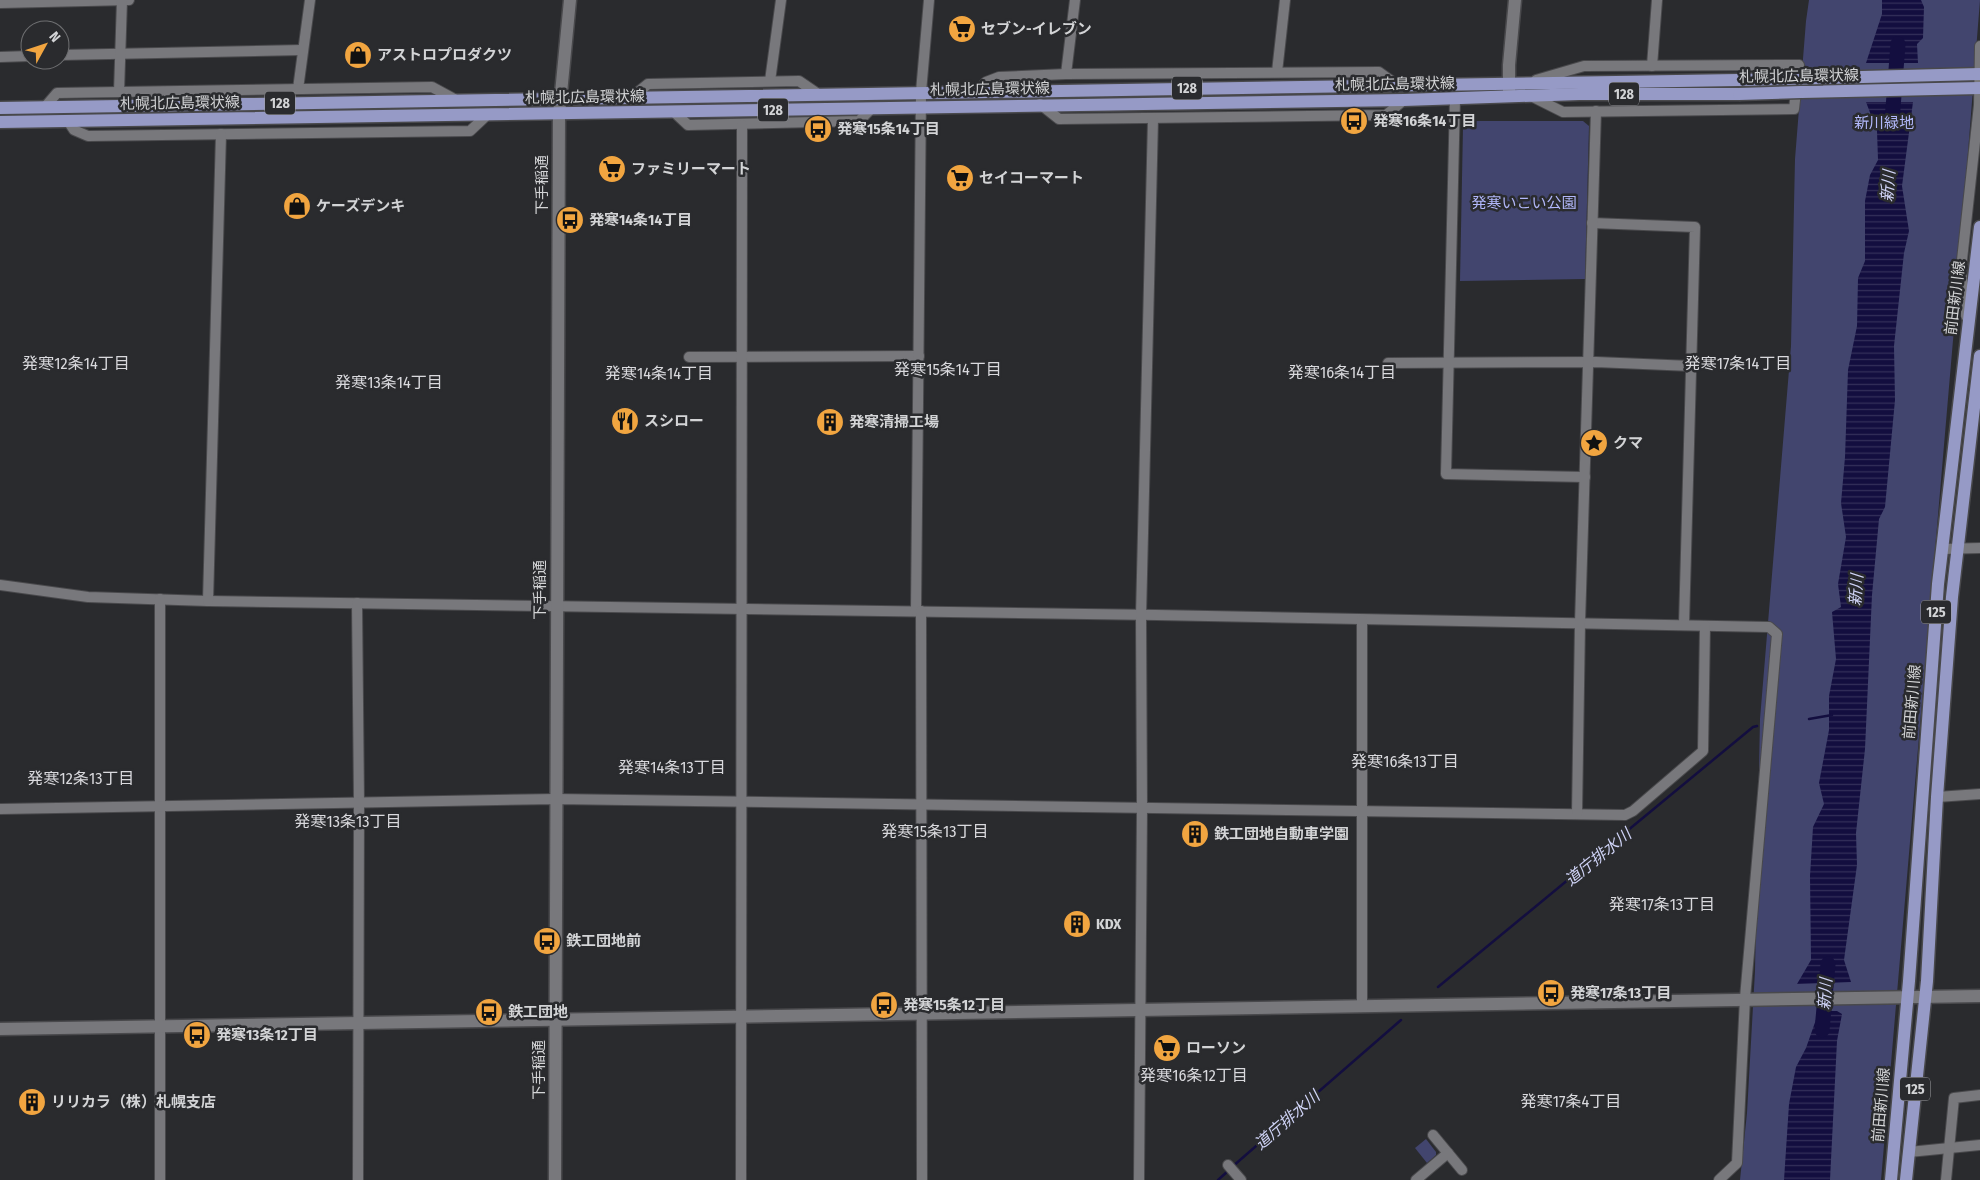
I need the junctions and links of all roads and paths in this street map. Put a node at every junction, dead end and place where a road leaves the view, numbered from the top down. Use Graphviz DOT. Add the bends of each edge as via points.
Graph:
graph roads {
  1 [pos="122,0"];
  2 [pos="129,0"];
  3 [pos="310,0"];
  4 [pos="570,0"];
  5 [pos="781,0"];
  6 [pos="929,0"];
  7 [pos="1075,0"];
  8 [pos="1285,0"];
  9 [pos="1515,0"];
  10 [pos="1657,0"];
  11 [pos="0,3"];
  12 [pos="1980,46"];
  13 [pos="302,50"];
  14 [pos="120,53"];
  15 [pos="70,55"];
  16 [pos="20,56"];
  17 [pos="0,57"];
  18 [pos="1652,66"];
  19 [pos="1277,72"];
  20 [pos="1066,74"];
  21 [pos="1979,74"];
  22 [pos="770,81"];
  23 [pos="1397,85"];
  24 [pos="1980,88"];
  25 [pos="298,89"];
  26 [pos="1528,89"];
  27 [pos="1510,90"];
  28 [pos="119,92"];
  29 [pos="921,92"];
  30 [pos="977,92"];
  31 [pos="818,94"];
  32 [pos="632,97"];
  33 [pos="560,98"];
  34 [pos="1455,99"];
  35 [pos="456,100"];
  36 [pos="1404,100"];
  37 [pos="1040,104"];
  38 [pos="45,107"];
  39 [pos="922,107"];
  40 [pos="0,108"];
  41 [pos="872,108"];
  42 [pos="673,111"];
  43 [pos="1596,111"];
  44 [pos="559,114"];
  45 [pos="487,115"];
  46 [pos="1153,119"];
  47 [pos="68,121"];
  48 [pos="0,122"];
  49 [pos="742,125"];
  50 [pos="221,134"];
  51 [pos="1592,223"];
  52 [pos="1980,227"];
  53 [pos="1967,334"];
  54 [pos="741,356"];
  55 [pos="919,356"];
  56 [pos="1980,356"];
  57 [pos="689,357"];
  58 [pos="1450,362"];
  59 [pos="1588,362"];
  60 [pos="1388,363"];
  61 [pos="1692,366"];
  62 [pos="1585,477"];
  63 [pos="1980,548"];
  64 [pos="1942,549"];
  65 [pos="1956,550"];
  66 [pos="0,585"];
  67 [pos="160,599"];
  68 [pos="208,601"];
  69 [pos="356,603"];
  70 [pos="556,606"];
  71 [pos="741,609"];
  72 [pos="918,611"];
  73 [pos="1141,616"];
  74 [pos="1362,620"];
  75 [pos="1580,623"];
  76 [pos="1684,625"];
  77 [pos="1705,626"];
  78 [pos="1980,794"];
  79 [pos="1937,797"];
  80 [pos="556,800"];
  81 [pos="742,802"];
  82 [pos="359,803"];
  83 [pos="921,805"];
  84 [pos="161,806"];
  85 [pos="1142,808"];
  86 [pos="0,809"];
  87 [pos="1364,811"];
  88 [pos="1577,814"];
  89 [pos="1980,996"];
  90 [pos="1745,998"];
  91 [pos="1908,998"];
  92 [pos="1926,998"];
  93 [pos="1362,1005"];
  94 [pos="1141,1009"];
  95 [pos="923,1013"];
  96 [pos="740,1017"];
  97 [pos="556,1019"];
  98 [pos="357,1022"];
  99 [pos="161,1026"];
  100 [pos="0,1029"];
  101 [pos="1980,1095"];
  102 [pos="1433,1135"];
  103 [pos="1980,1145"];
  104 [pos="1948,1149"];
  105 [pos="1909,1152"];
  106 [pos="1448,1153"];
  107 [pos="1228,1165"];
  108 [pos="1462,1170"];
  109 [pos="1239,1179"];
  110 [pos="160,1180"];
  111 [pos="358,1180"];
  112 [pos="555,1180"];
  113 [pos="741,1180"];
  114 [pos="922,1180"];
  115 [pos="1139,1180"];
  116 [pos="1416,1180"];
  117 [pos="1719,1180"];
  118 [pos="1891,1180"];
  119 [pos="1906,1180"];
  120 [pos="1946,1180"];
  1 -- 2 [label="street"];
  1 -- 11 [label="street"];
  1 -- 14 [label="street"];
  3 -- 13 [label="street"];
  4 -- 33 [label="street, 下手稲通"];
  5 -- 22 [label="street"];
  6 -- 29 [label="street"];
  7 -- 20 [label="street"];
  8 -- 19 [label="street"];
  9 -- 27 [label="street"];
  10 -- 18 [label="street"];
  12 -- 21 [label="street"];
  13 -- 14 [label="street"];
  13 -- 25 [label="street"];
  14 -- 15 [label="street"];
  14 -- 28 [label="street"];
  16 -- 17 [label="street"];
  18 -- 26 [label="street" via="1584,66"];
  18 -- 43 [label="street" via="1799,65 1794,109"];
  19 -- 20 [label="street"];
  19 -- 23 [label="street" via="1379,72"];
  20 -- 30 [label="street" via="999,77 986,82"];
  21 -- 24 [label="street"];
  21 -- 26 [label="main road, 札幌北広島環状線 / 128, bridge"];
  22 -- 31 [label="street" via="799,80"];
  22 -- 32 [label="street" via="648,84"];
  23 -- 27 [label="main road, 札幌北広島環状線 / 128"];
  23 -- 30 [label="main road, 札幌北広島環状線 / 128"];
  24 -- 26 [label="main road, 札幌北広島環状線 / 128, bridge" via="1739,94"];
  24 -- 53 [label="street" via="1961,269"];
  25 -- 28 [label="street"];
  25 -- 35 [label="street" via="432,87"];
  26 -- 27 [label="main road, 札幌北広島環状線 / 128"];
  26 -- 43 [label="street" via="1563,112"];
  27 -- 34 [label="main road, 札幌北広島環状線 / 128"];
  28 -- 38 [label="street" via="57,93"];
  29 -- 30 [label="main road, 札幌北広島環状線 / 128"];
  29 -- 31 [label="main road, 札幌北広島環状線 / 128"];
  29 -- 39 [label="street"];
  31 -- 32 [label="main road, 札幌北広島環状線 / 128"];
  32 -- 33 [label="main road, 札幌北広島環状線 / 128"];
  33 -- 35 [label="main road, 札幌北広島環状線 / 128"];
  33 -- 44 [label="street, 下手稲通"];
  34 -- 36 [label="main road, 札幌北広島環状線 / 128"];
  34 -- 58 [label="street"];
  35 -- 38 [label="main road, 札幌北広島環状線 / 128"];
  36 -- 37 [label="main road, 札幌北広島環状線 / 128"];
  36 -- 46 [label="street" via="1386,116"];
  37 -- 39 [label="main road, 札幌北広島環状線 / 128"];
  37 -- 46 [label="street" via="1059,119"];
  38 -- 40 [label="main road, 札幌北広島環状線 / 128"];
  39 -- 41 [label="main road, 札幌北広島環状線 / 128"];
  39 -- 55 [label="street"];
  41 -- 42 [label="main road, 札幌北広島環状線 / 128"];
  41 -- 49 [label="street" via="859,121"];
  42 -- 44 [label="main road, 札幌北広島環状線 / 128"];
  42 -- 49 [label="street" via="688,125"];
  43 -- 51 [label="street"];
  44 -- 45 [label="main road, 札幌北広島環状線 / 128"];
  44 -- 70 [label="street, 下手稲通"];
  45 -- 47 [label="main road, 札幌北広島環状線 / 128"];
  45 -- 50 [label="street" via="470,131"];
  46 -- 73 [label="street"];
  47 -- 48 [label="main road, 札幌北広島環状線 / 128"];
  47 -- 50 [label="street" via="74,130 88,136"];
  49 -- 54 [label="street"];
  50 -- 68 [label="street"];
  51 -- 59 [label="street"];
  51 -- 61 [label="street" via="1695,227"];
  52 -- 53 [label="main road, 前田新川線 / 125"];
  53 -- 64 [label="main road, 前田新川線 / 125"];
  54 -- 55 [label="street"];
  54 -- 57 [label="street"];
  54 -- 71 [label="street"];
  55 -- 72 [label="street"];
  56 -- 65 [label="main road, 前田新川線 / 125"];
  58 -- 59 [label="street"];
  58 -- 60 [label="street"];
  58 -- 62 [label="street" via="1446,474"];
  59 -- 61 [label="street"];
  59 -- 62 [label="street"];
  61 -- 76 [label="street"];
  62 -- 75 [label="street"];
  63 -- 65 [label="street"];
  64 -- 65 [label="street"];
  64 -- 91 [label="main road, 前田新川線 / 125"];
  65 -- 79 [label="main road, 前田新川線 / 125"];
  66 -- 67 [label="street" via="88,597"];
  67 -- 68 [label="street"];
  67 -- 84 [label="street"];
  68 -- 69 [label="street"];
  69 -- 70 [label="street"];
  69 -- 82 [label="street"];
  70 -- 71 [label="street"];
  70 -- 80 [label="street, 下手稲通"];
  71 -- 72 [label="street"];
  71 -- 81 [label="street"];
  72 -- 73 [label="street"];
  72 -- 83 [label="street"];
  73 -- 74 [label="street"];
  73 -- 85 [label="street"];
  74 -- 75 [label="street"];
  74 -- 87 [label="street"];
  75 -- 76 [label="street"];
  75 -- 88 [label="street"];
  76 -- 77 [label="street"];
  77 -- 88 [label="street" via="1703,751 1625,815"];
  77 -- 90 [label="street" via="1769,627 1777,634"];
  78 -- 79 [label="street"];
  79 -- 92 [label="main road, 前田新川線 / 125"];
  80 -- 81 [label="street"];
  80 -- 82 [label="street"];
  80 -- 97 [label="street, 下手稲通"];
  81 -- 83 [label="street"];
  81 -- 96 [label="street"];
  82 -- 84 [label="street"];
  82 -- 98 [label="street"];
  83 -- 85 [label="street"];
  83 -- 95 [label="street"];
  84 -- 86 [label="street"];
  84 -- 99 [label="street"];
  85 -- 87 [label="street"];
  85 -- 94 [label="street"];
  87 -- 88 [label="street"];
  87 -- 93 [label="street"];
  89 -- 92 [label="street"];
  90 -- 91 [label="street"];
  90 -- 93 [label="street"];
  90 -- 117 [label="street" via="1737,1162"];
  91 -- 92 [label="street"];
  91 -- 118 [label="main road, 前田新川線 / 125"];
  92 -- 105 [label="main road, 前田新川線 / 125"];
  93 -- 94 [label="street"];
  94 -- 95 [label="street"];
  94 -- 115 [label="street"];
  95 -- 96 [label="street"];
  95 -- 114 [label="street"];
  96 -- 97 [label="street"];
  96 -- 113 [label="street"];
  97 -- 98 [label="street"];
  97 -- 112 [label="street, 下手稲通"];
  98 -- 99 [label="street"];
  98 -- 111 [label="street"];
  99 -- 100 [label="street"];
  99 -- 110 [label="street"];
  101 -- 104 [label="street" via="1954,1098"];
  102 -- 106 [label="street"];
  103 -- 104 [label="street"];
  104 -- 105 [label="street"];
  104 -- 120 [label="street"];
  105 -- 119 [label="main road, 前田新川線 / 125"];
  106 -- 108 [label="street"];
  106 -- 116 [label="street"];
  107 -- 109 [label="street"];
}
